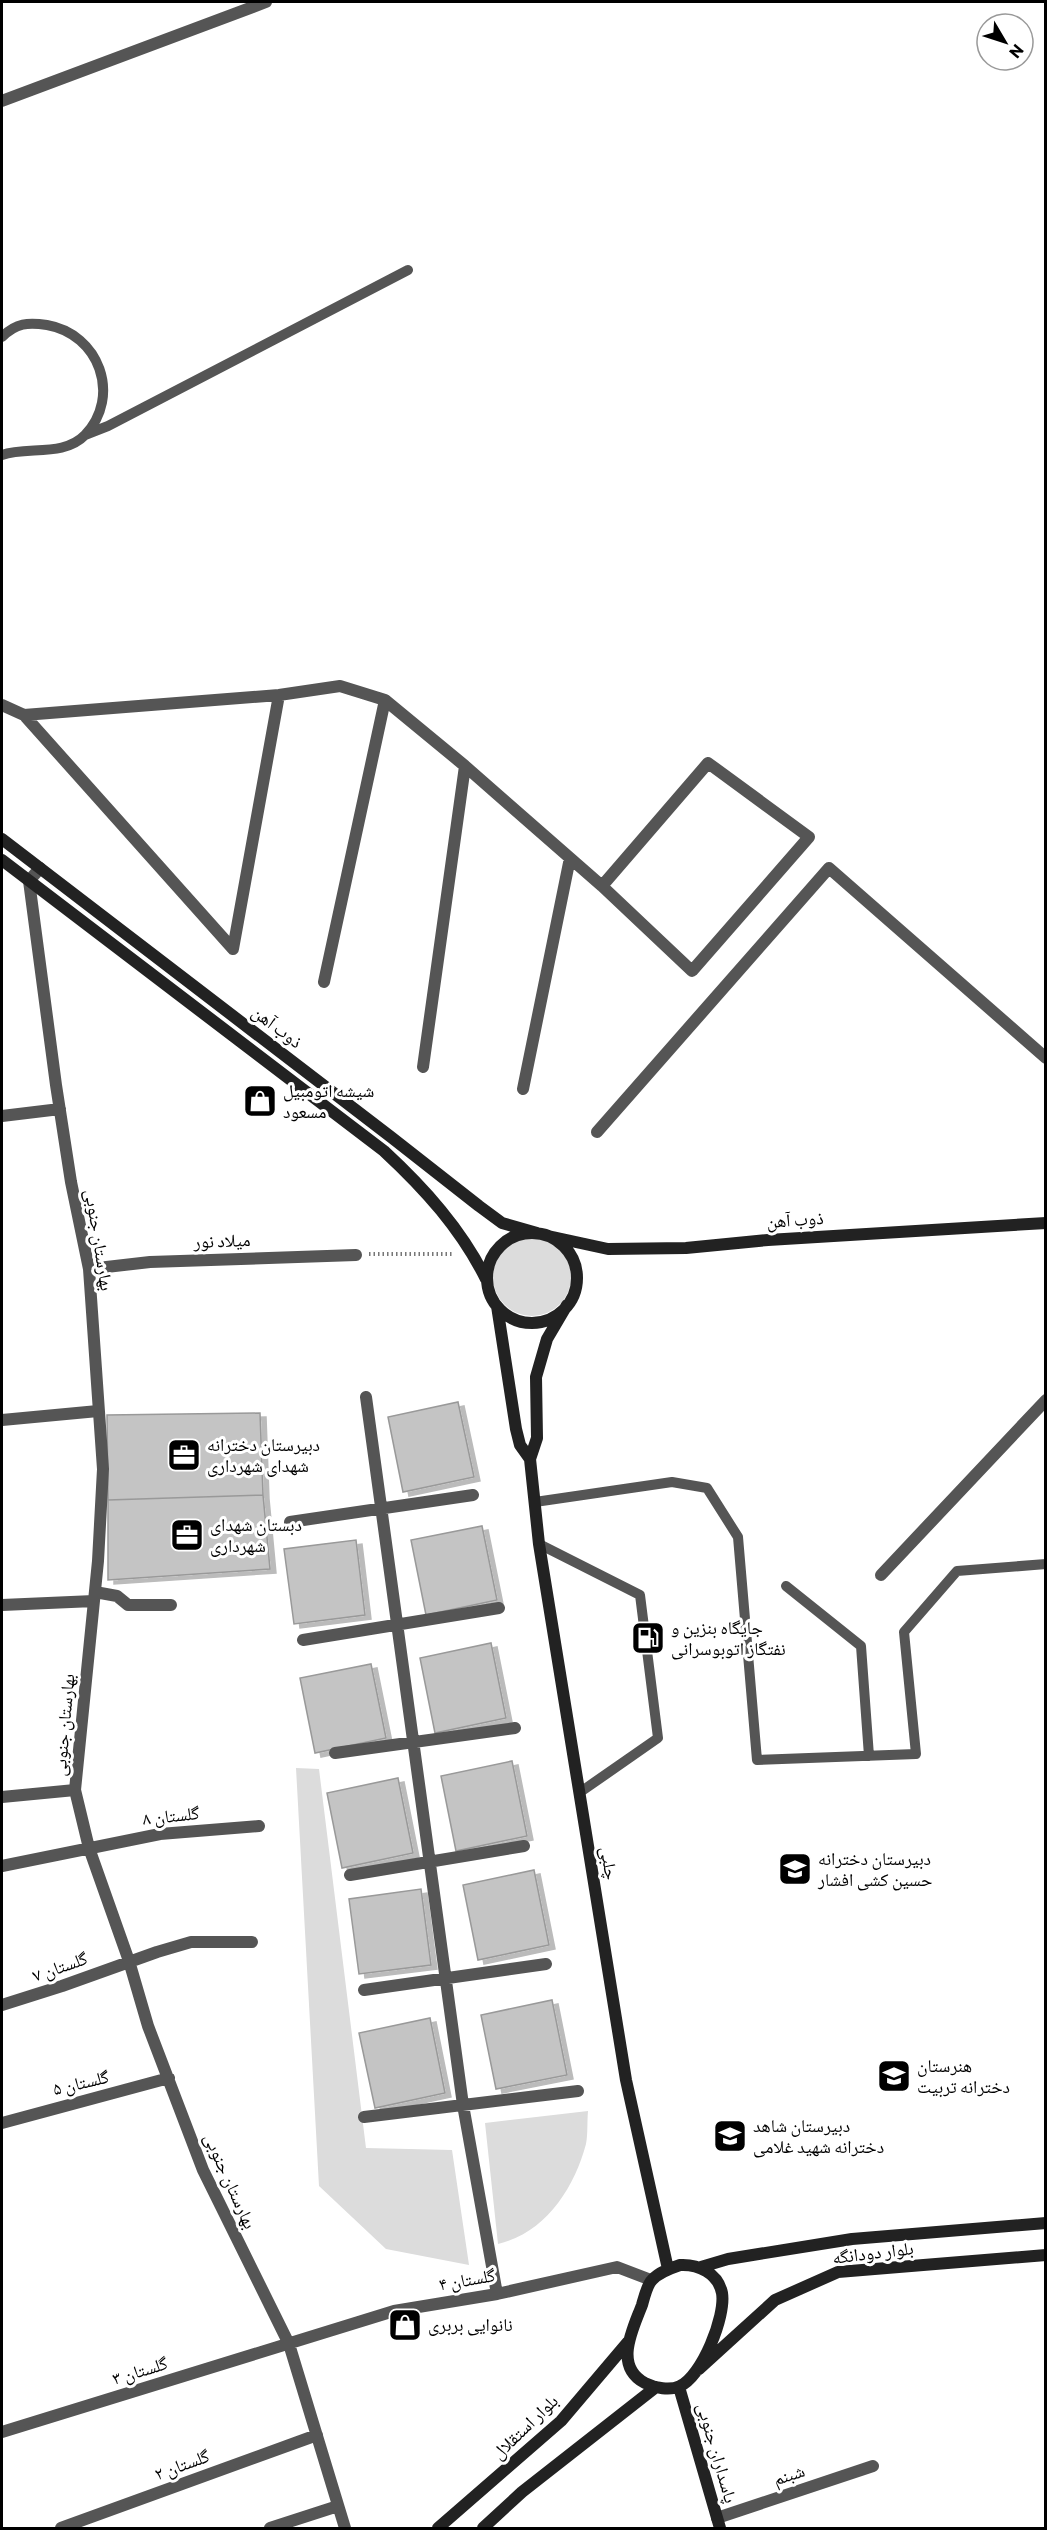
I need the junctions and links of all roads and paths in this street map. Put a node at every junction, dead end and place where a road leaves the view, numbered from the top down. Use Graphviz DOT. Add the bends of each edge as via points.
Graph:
graph roads {
  1 [pos="266,2"];
  2 [pos="2,101"];
  3 [pos="408,270"];
  4 [pos="2,337"];
  5 [pos="85,435"];
  6 [pos="2,455"];
  7 [pos="279,695"];
  8 [pos="385,700"];
  9 [pos="2,705"];
  10 [pos="24,715"];
  11 [pos="465,766"];
  12 [pos="2,838"];
  13 [pos="570,858"];
  14 [pos="2,860"];
  15 [pos="40,868"];
  16 [pos="29,881"];
  17 [pos="602,886"];
  18 [pos="324,982"];
  19 [pos="1046,1058"];
  20 [pos="423,1067"];
  21 [pos="523,1089"];
  22 [pos="60,1109"];
  23 [pos="2,1116"];
  24 [pos="597,1132"];
  25 [pos="1046,1223"];
  26 [pos="542,1234"];
  27 [pos="474,1254"];
  28 [pos="356,1255"];
  29 [pos="89,1269"];
  30 [pos="486,1280"];
  31 [pos="567,1305"];
  32 [pos="497,1306"];
  33 [pos="366,1397"];
  34 [pos="1046,1400"];
  35 [pos="98,1411"];
  36 [pos="2,1419"];
  37 [pos="530,1459"];
  38 [pos="473,1495"];
  39 [pos="535,1502"];
  40 [pos="382,1509"];
  41 [pos="290,1522"];
  42 [pos="539,1544"];
  43 [pos="1046,1564"];
  44 [pos="880,1575"];
  45 [pos="786,1586"];
  46 [pos="95,1597"];
  47 [pos="2,1605"];
  48 [pos="171,1605"];
  49 [pos="500,1608"];
  50 [pos="398,1626"];
  51 [pos="303,1640"];
  52 [pos="515,1728"];
  53 [pos="414,1743"];
  54 [pos="335,1753"];
  55 [pos="869,1756"];
  56 [pos="75,1790"];
  57 [pos="579,1793"];
  58 [pos="2,1797"];
  59 [pos="259,1826"];
  60 [pos="524,1846"];
  61 [pos="89,1848"];
  62 [pos="430,1860"];
  63 [pos="2,1866"];
  64 [pos="350,1875"];
  65 [pos="252,1942"];
  66 [pos="129,1961"];
  67 [pos="546,1964"];
  68 [pos="446,1978"];
  69 [pos="364,1990"];
  70 [pos="2,2005"];
  71 [pos="169,2078"];
  72 [pos="578,2091"];
  73 [pos="463,2105"];
  74 [pos="364,2117"];
  75 [pos="2,2122"];
  76 [pos="1046,2223"];
  77 [pos="1046,2255"];
  78 [pos="701,2267"];
  79 [pos="668,2269"];
  80 [pos="651,2280"];
  81 [pos="496,2294"];
  82 [pos="628,2342"];
  83 [pos="289,2344"];
  84 [pos="699,2369"];
  85 [pos="656,2387"];
  86 [pos="679,2387"];
  87 [pos="2,2432"];
  88 [pos="317,2435"];
  89 [pos="873,2466"];
  90 [pos="338,2506"];
  91 [pos="719,2523"];
  92 [pos="61,2529"];
  93 [pos="270,2529"];
  94 [pos="345,2529"];
  95 [pos="438,2529"];
  96 [pos="483,2529"];
  1 -- 2 [label="street"];
  3 -- 5 [label="lane"];
  4 -- 5 [label="lane" via="13,326 33,323 62,327 86,343 100,367 102,394 97,415"];
  5 -- 6 [label="lane" via="45,450 14,450"];
  7 -- 8 [label="street" via="340,686"];
  7 -- 10 [label="street"];
  7 -- 10 [label="street" via="232,950"];
  8 -- 11 [label="street"];
  8 -- 18 [label="street"];
  9 -- 10 [label="street"];
  11 -- 13 [label="street"];
  11 -- 20 [label="street"];
  12 -- 15 [label="main road, ذوب آهن"];
  13 -- 17 [label="street"];
  13 -- 21 [label="street"];
  14 -- 16 [label="main road, ذوب آهن"];
  15 -- 16 [label="street"];
  15 -- 26 [label="main road, ذوب آهن" via="502,1223"];
  16 -- 22 [label="street, بهارستان جنوبی"];
  16 -- 27 [label="main road, ذوب آهن" via="384,1151 428,1194"];
  17 -- 17 [label="street" via="708,763 809,837 692,971"];
  19 -- 24 [label="street" via="829,868"];
  22 -- 23 [label="street"];
  22 -- 29 [label="street, بهارستان جنوبی"];
  25 -- 26 [label="main road, ذوب آهن" via="686,1248 608,1249"];
  26 -- 30 [label="main road" via="511,1238 500,1246 492,1256"];
  26 -- 31 [label="main road" via="561,1243 576,1268 573,1296"];
  27 -- 28 [label="path"];
  27 -- 30 [label="main road, ذوب آهن"];
  28 -- 29 [label="street, میلاد نور" via="150,1262"];
  29 -- 35 [label="street, بهارستان جنوبی"];
  30 -- 32 [label="main road"];
  31 -- 32 [label="main road" via="551,1318 532,1323 519,1321"];
  31 -- 37 [label="main road" via="547,1339 536,1377 537,1438"];
  32 -- 37 [label="main road" via="516,1429 520,1445"];
  33 -- 40 [label="street"];
  34 -- 44 [label="street"];
  35 -- 36 [label="street"];
  35 -- 46 [label="street, بهارستان جنوبی" via="103,1469"];
  37 -- 39 [label="main road, چلبی"];
  38 -- 40 [label="street"];
  39 -- 42 [label="main road, چلبی"];
  39 -- 55 [label="lane" via="672,1482 707,1488 738,1537 757,1760"];
  40 -- 41 [label="street"];
  40 -- 50 [label="street"];
  42 -- 57 [label="main road, چلبی"];
  42 -- 57 [label="lane" via="640,1595 657,1738"];
  43 -- 55 [label="lane" via="957,1571 904,1632 916,1754"];
  45 -- 55 [label="lane" via="861,1646"];
  46 -- 47 [label="street"];
  46 -- 48 [label="street" via="117,1596 128,1605"];
  46 -- 56 [label="street, بهارستان جنوبی"];
  49 -- 50 [label="street"];
  50 -- 51 [label="street"];
  50 -- 53 [label="street"];
  52 -- 53 [label="street"];
  53 -- 54 [label="street"];
  53 -- 62 [label="street"];
  56 -- 58 [label="street"];
  56 -- 61 [label="street, بهارستان جنوبی"];
  57 -- 79 [label="main road, چلبی" via="626,2080"];
  59 -- 61 [label="street, گلستان ۸" via="160,1834"];
  60 -- 62 [label="street"];
  61 -- 63 [label="street, گلستان ۸"];
  61 -- 66 [label="street, بهارستان جنوبی"];
  62 -- 64 [label="street"];
  62 -- 68 [label="street"];
  65 -- 66 [label="street, گلستان ۷" via="191,1942"];
  66 -- 70 [label="street, گلستان ۷"];
  66 -- 71 [label="street, بهارستان جنوبی" via="148,2026"];
  67 -- 68 [label="street"];
  68 -- 69 [label="street"];
  68 -- 73 [label="street"];
  71 -- 75 [label="street, گلستان ۵"];
  71 -- 83 [label="street, بهارستان جنوبی" via="203,2170"];
  72 -- 73 [label="street"];
  73 -- 74 [label="street"];
  73 -- 81 [label="street"];
  76 -- 78 [label="main road, بلوار دودانگه" via="852,2239"];
  77 -- 84 [label="main road, بلوار دودانگه" via="838,2272 775,2300"];
  78 -- 79 [label="main road" via="680,2265"];
  78 -- 84 [label="main road" via="714,2277 722,2292 716,2328"];
  79 -- 80 [label="main road"];
  80 -- 81 [label="street, گلستان ۴" via="617,2267"];
  80 -- 82 [label="main road"];
  81 -- 83 [label="street, گلستان ۴" via="394,2311"];
  82 -- 85 [label="main road" via="628,2363 633,2374"];
  82 -- 95 [label="main road, بلوار استقلال" via="561,2421"];
  83 -- 87 [label="street, گلستان ۳"];
  83 -- 88 [label="street, بهارستان جنوبی"];
  84 -- 86 [label="main road"];
  85 -- 86 [label="main road"];
  85 -- 96 [label="main road" via="522,2492"];
  86 -- 91 [label="main road, پاسداران جنوبی"];
  88 -- 90 [label="street, بهارستان جنوبی"];
  88 -- 92 [label="street, گلستان ۲"];
  89 -- 91 [label="street, شبنم"];
  90 -- 93 [label="street"];
  90 -- 94 [label="street, بهارستان جنوبی"];
}
